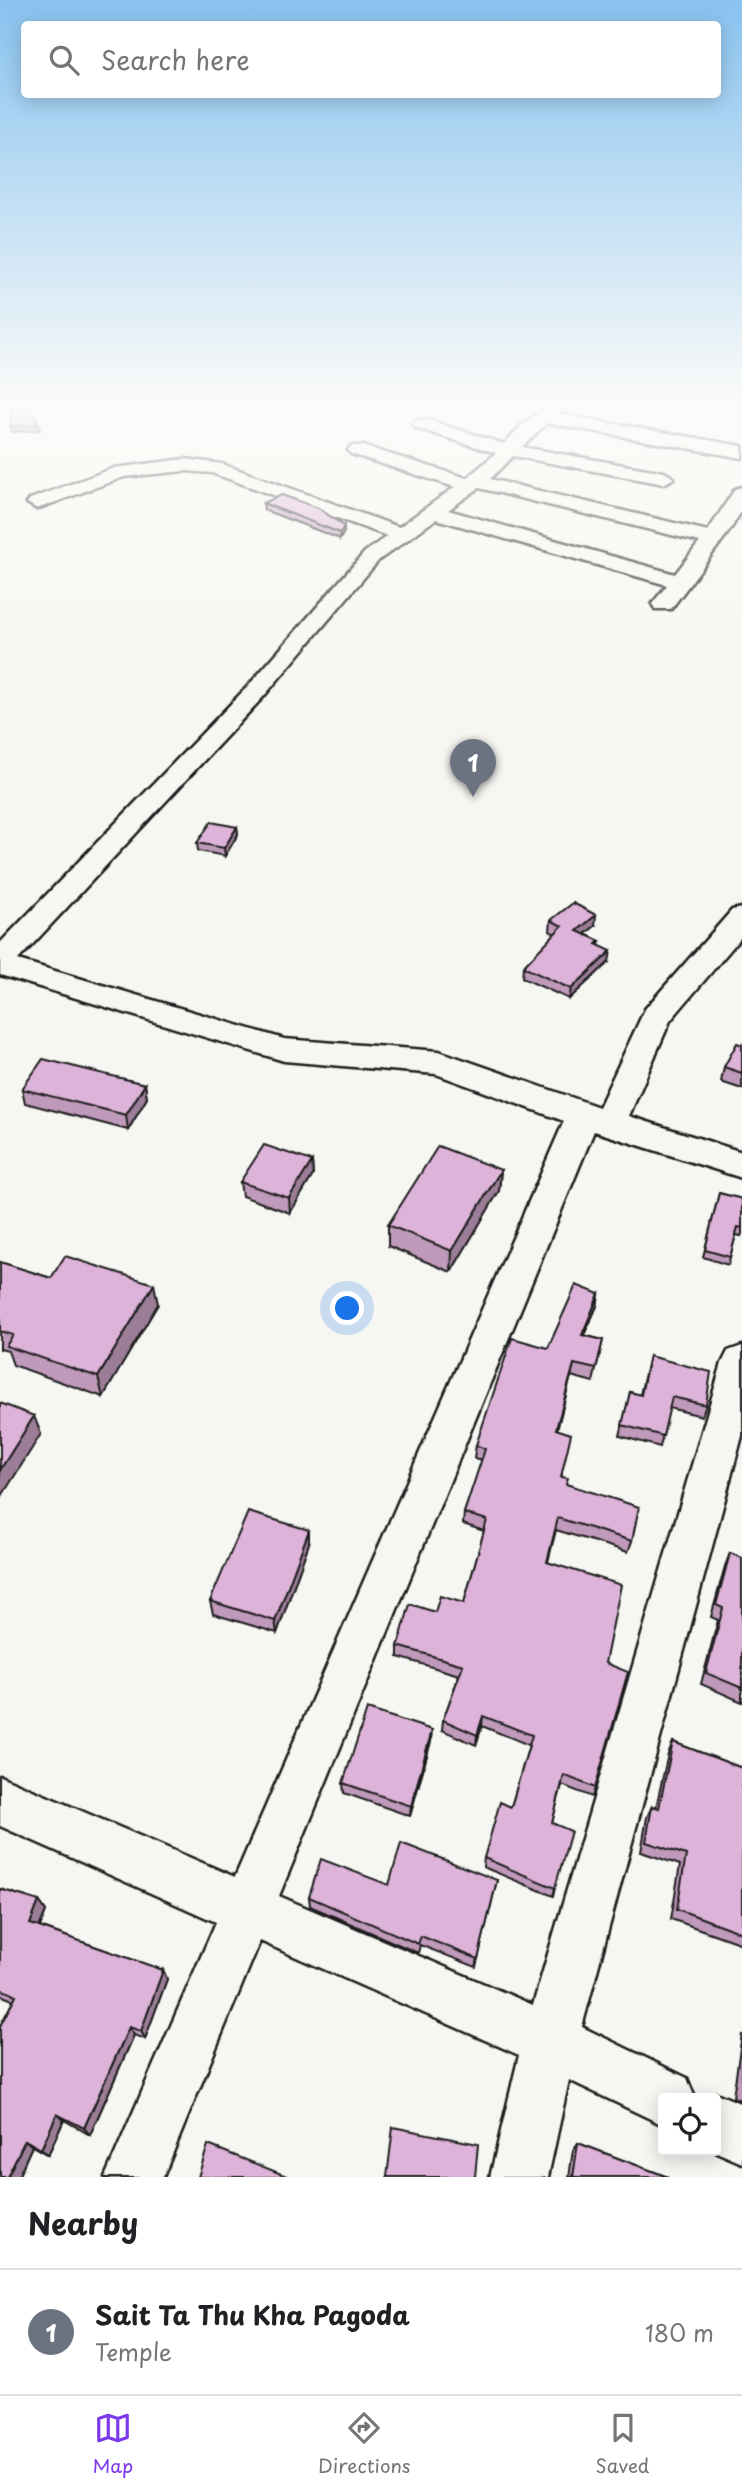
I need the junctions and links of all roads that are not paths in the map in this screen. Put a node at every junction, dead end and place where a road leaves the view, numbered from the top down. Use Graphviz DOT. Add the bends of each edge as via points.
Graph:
graph roads {
  1 [pos="312,503"];
  2 [pos="445,503"];
  3 [pos="557,503"];
  4 [pos="737,503"];
  5 [pos="432,512"];
  6 [pos="401,534"];
  7 [pos="714,539"];
  8 [pos="680,582"];
  9 [pos="663,604"];
  10 [pos="742,917"];
  11 [pos="0,963"];
  12 [pos="596,1119"];
  13 [pos="742,1164"];
  14 [pos="742,1363"];
  15 [pos="0,1801"];
  16 [pos="245,1910"];
  17 [pos="550,2041"];
  18 [pos="658,2094"];
  19 [pos="721,2124"];
  20 [pos="742,2134"];
  21 [pos="134,2177"];
  22 [pos="519,2177"];
  1 -- 6 [label="street"];
  2 -- 5 [label="street"];
  3 -- 7 [label="street"];
  4 -- 7 [label="street"];
  5 -- 6 [label="street"];
  5 -- 8 [label="street"];
  6 -- 11 [label="street" via="372,556 257,690"];
  7 -- 8 [label="street"];
  8 -- 9 [label="street"];
  10 -- 12 [label="street" via="656,1017"];
  11 -- 12 [label="street" via="284,1050 439,1063"];
  12 -- 13 [label="street"];
  12 -- 16 [label="street"];
  14 -- 17 [label="street"];
  15 -- 16 [label="street"];
  16 -- 17 [label="street"];
  16 -- 21 [label="street"];
  17 -- 18 [label="street"];
  17 -- 22 [label="street"];
  19 -- 20 [label="street"];
}
